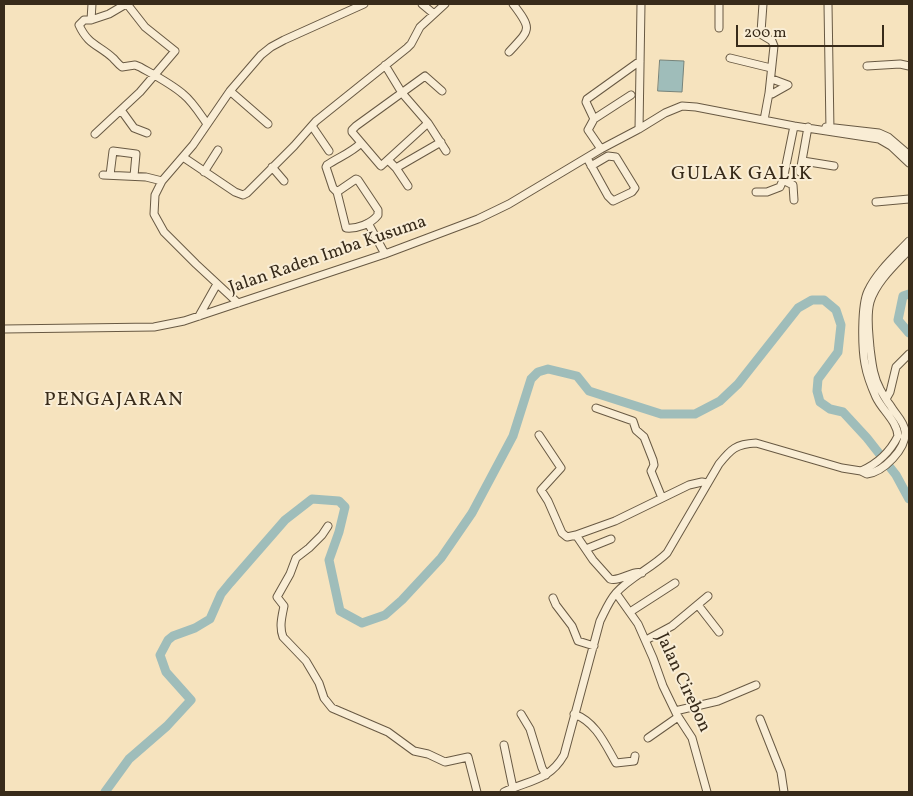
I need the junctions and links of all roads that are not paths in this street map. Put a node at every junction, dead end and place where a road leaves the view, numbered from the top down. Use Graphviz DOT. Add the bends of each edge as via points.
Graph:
graph roads {
  1 [pos="92,4"];
  2 [pos="127,4"];
  3 [pos="364,4"];
  4 [pos="422,4"];
  5 [pos="445,4"];
  6 [pos="513,4"];
  7 [pos="641,4"];
  8 [pos="719,4"];
  9 [pos="763,4"];
  10 [pos="828,4"];
  11 [pos="434,14"];
  12 [pos="91,20"];
  13 [pos="718,28"];
  14 [pos="509,52"];
  15 [pos="730,58"];
  16 [pos="640,61"];
  17 [pos="385,65"];
  18 [pos="867,66"];
  19 [pos="909,66"];
  20 [pos="771,68"];
  21 [pos="155,75"];
  22 [pos="772,79"];
  23 [pos="442,90"];
  24 [pos="230,91"];
  25 [pos="402,93"];
  26 [pos="770,94"];
  27 [pos="631,95"];
  28 [pos="121,110"];
  29 [pos="640,114"];
  30 [pos="658,117"];
  31 [pos="594,119"];
  32 [pos="764,120"];
  33 [pos="428,123"];
  34 [pos="208,124"];
  35 [pos="268,124"];
  36 [pos="312,126"];
  37 [pos="794,126"];
  38 [pos="808,127"];
  39 [pos="829,129"];
  40 [pos="639,130"];
  41 [pos="147,133"];
  42 [pos="95,134"];
  43 [pos="441,142"];
  44 [pos="889,142"];
  45 [pos="361,143"];
  46 [pos="601,148"];
  47 [pos="218,150"];
  48 [pos="329,151"];
  49 [pos="446,151"];
  50 [pos="909,155"];
  51 [pos="183,157"];
  52 [pos="587,158"];
  53 [pos="388,160"];
  54 [pos="803,161"];
  55 [pos="909,163"];
  56 [pos="591,166"];
  57 [pos="834,166"];
  58 [pos="272,167"];
  59 [pos="396,168"];
  60 [pos="204,172"];
  61 [pos="800,172"];
  62 [pos="134,176"];
  63 [pos="783,180"];
  64 [pos="162,181"];
  65 [pos="284,181"];
  66 [pos="408,186"];
  67 [pos="337,192"];
  68 [pos="756,192"];
  69 [pos="909,198"];
  70 [pos="794,200"];
  71 [pos="876,202"];
  72 [pos="368,223"];
  73 [pos="909,241"];
  74 [pos="909,250"];
  75 [pos="385,254"];
  76 [pos="217,284"];
  77 [pos="238,303"];
  78 [pos="199,316"];
  79 [pos="4,329"];
  80 [pos="909,354"];
  81 [pos="886,399"];
  82 [pos="596,408"];
  83 [pos="539,435"];
  84 [pos="893,452"];
  85 [pos="861,471"];
  86 [pos="707,484"];
  87 [pos="662,498"];
  88 [pos="328,526"];
  89 [pos="576,535"];
  90 [pos="611,539"];
  91 [pos="586,549"];
  92 [pos="643,573"];
  93 [pos="675,583"];
  94 [pos="616,593"];
  95 [pos="708,596"];
  96 [pos="553,598"];
  97 [pos="698,605"];
  98 [pos="630,612"];
  99 [pos="719,632"];
  100 [pos="646,640"];
  101 [pos="594,646"];
  102 [pos="756,685"];
  103 [pos="521,714"];
  104 [pos="574,714"];
  105 [pos="677,714"];
  106 [pos="760,719"];
  107 [pos="648,738"];
  108 [pos="504,745"];
  109 [pos="635,756"];
  110 [pos="546,776"];
  111 [pos="513,788"];
  112 [pos="478,792"];
  113 [pos="504,792"];
  114 [pos="707,792"];
  115 [pos="784,792"];
  1 -- 12 [label="street"];
  2 -- 12 [label="street"];
  2 -- 21 [label="street" via="145,28 174,51"];
  3 -- 24 [label="street" via="271,47"];
  4 -- 11 [label="street"];
  5 -- 11 [label="street"];
  6 -- 14 [label="street" via="528,28"];
  7 -- 16 [label="street"];
  8 -- 13 [label="street"];
  9 -- 20 [label="street" via="761,32 774,46"];
  10 -- 39 [label="street"];
  11 -- 17 [label="street" via="420,27 411,44"];
  12 -- 21 [label="street" via="84,20 79,25 88,40 122,67 135,65"];
  15 -- 20 [label="street"];
  16 -- 29 [label="street"];
  16 -- 31 [label="street" via="587,99 586,105"];
  17 -- 25 [label="street"];
  17 -- 36 [label="street"];
  18 -- 19 [label="street"];
  20 -- 22 [label="street"];
  21 -- 28 [label="street"];
  21 -- 34 [label="street" via="183,94"];
  22 -- 26 [label="street"];
  22 -- 26 [label="street" via="788,85"];
  23 -- 25 [label="street" via="425,76"];
  24 -- 34 [label="street"];
  24 -- 35 [label="street"];
  25 -- 33 [label="street"];
  25 -- 45 [label="street" via="352,130"];
  26 -- 32 [label="street"];
  27 -- 31 [label="street"];
  28 -- 41 [label="street" via="134,128"];
  28 -- 42 [label="street"];
  29 -- 30 [label="street" via="647,118"];
  29 -- 40 [label="street"];
  30 -- 32 [label="street, Jalan Raden Imba Kusuma" via="675,108 696,107"];
  30 -- 40 [label="street, Jalan Raden Imba Kusuma"];
  31 -- 46 [label="street" via="588,130"];
  32 -- 37 [label="street, Jalan Raden Imba Kusuma"];
  33 -- 43 [label="street"];
  33 -- 53 [label="street"];
  34 -- 51 [label="street"];
  36 -- 48 [label="street"];
  36 -- 58 [label="street"];
  37 -- 38 [label="street, Jalan Raden Imba Kusuma"];
  37 -- 63 [label="street"];
  38 -- 39 [label="street, Jalan Raden Imba Kusuma"];
  38 -- 54 [label="street"];
  39 -- 44 [label="street, Jalan Raden Imba Kusuma"];
  40 -- 46 [label="street, Jalan Raden Imba Kusuma"];
  43 -- 49 [label="street"];
  43 -- 59 [label="street"];
  44 -- 50 [label="street"];
  44 -- 55 [label="street"];
  45 -- 53 [label="street" via="380,165"];
  45 -- 67 [label="street" via="350,153 327,164"];
  46 -- 52 [label="street, Jalan Raden Imba Kusuma"];
  47 -- 60 [label="street"];
  51 -- 60 [label="street"];
  51 -- 64 [label="street"];
  52 -- 56 [label="street"];
  52 -- 75 [label="street, Jalan Raden Imba Kusuma" via="510,204"];
  53 -- 59 [label="street"];
  54 -- 57 [label="street"];
  54 -- 61 [label="street"];
  56 -- 56 [label="street" via="613,201 632,192 634,188 618,160 612,156"];
  58 -- 60 [label="street" via="243,195"];
  58 -- 65 [label="street"];
  59 -- 66 [label="street"];
  62 -- 62 [label="street" via="107,175 113,151 136,154"];
  62 -- 64 [label="street"];
  63 -- 68 [label="street" via="774,190"];
  63 -- 70 [label="street" via="793,186"];
  64 -- 76 [label="street" via="153,206 156,220 173,242"];
  67 -- 72 [label="street" via="346,228"];
  67 -- 72 [label="street" via="358,180 378,210 378,215"];
  69 -- 71 [label="street"];
  72 -- 75 [label="street"];
  73 -- 84 [label="street" via="888,262 869,289 863,307 867,374 876,398 898,430"];
  74 -- 81 [label="street" via="885,277 870,303 873,370"];
  75 -- 77 [label="street, Jalan Raden Imba Kusuma"];
  76 -- 77 [label="street"];
  76 -- 78 [label="street"];
  77 -- 78 [label="street, Jalan Raden Imba Kusuma"];
  78 -- 79 [label="street, Jalan Raden Imba Kusuma" via="154,327"];
  80 -- 81 [label="street" via="896,367"];
  81 -- 84 [label="street" via="905,431 903,445"];
  82 -- 87 [label="street" via="633,421 653,460 651,471"];
  83 -- 89 [label="street" via="561,468 541,491 562,533 566,537"];
  84 -- 85 [label="street"];
  84 -- 85 [label="street" via="882,468 869,474"];
  85 -- 86 [label="street" via="756,443 735,447"];
  86 -- 87 [label="street" via="689,485"];
  86 -- 92 [label="street" via="667,553"];
  87 -- 89 [label="street" via="615,521"];
  88 -- 112 [label="street" via="310,548 296,558 277,597 284,606 281,621 283,637 306,661 332,708 388,732 414,751 444,762 468,757"];
  89 -- 91 [label="street"];
  90 -- 91 [label="street"];
  91 -- 92 [label="street" via="612,580"];
  92 -- 94 [label="street"];
  93 -- 98 [label="street"];
  94 -- 98 [label="street, Jalan Cirebon"];
  94 -- 101 [label="street" via="600,621"];
  95 -- 97 [label="street"];
  96 -- 101 [label="street" via="578,641"];
  97 -- 99 [label="street"];
  97 -- 100 [label="street" via="672,626"];
  98 -- 100 [label="street, Jalan Cirebon"];
  100 -- 105 [label="street, Jalan Cirebon"];
  101 -- 104 [label="street"];
  102 -- 105 [label="street"];
  103 -- 110 [label="street"];
  104 -- 109 [label="street" via="599,733 617,764 634,761"];
  104 -- 110 [label="street" via="564,755"];
  105 -- 107 [label="street"];
  105 -- 114 [label="street, Jalan Cirebon" via="692,738"];
  106 -- 115 [label="street" via="781,772"];
  108 -- 111 [label="street"];
  110 -- 111 [label="street"];
  111 -- 113 [label="street"];
}
